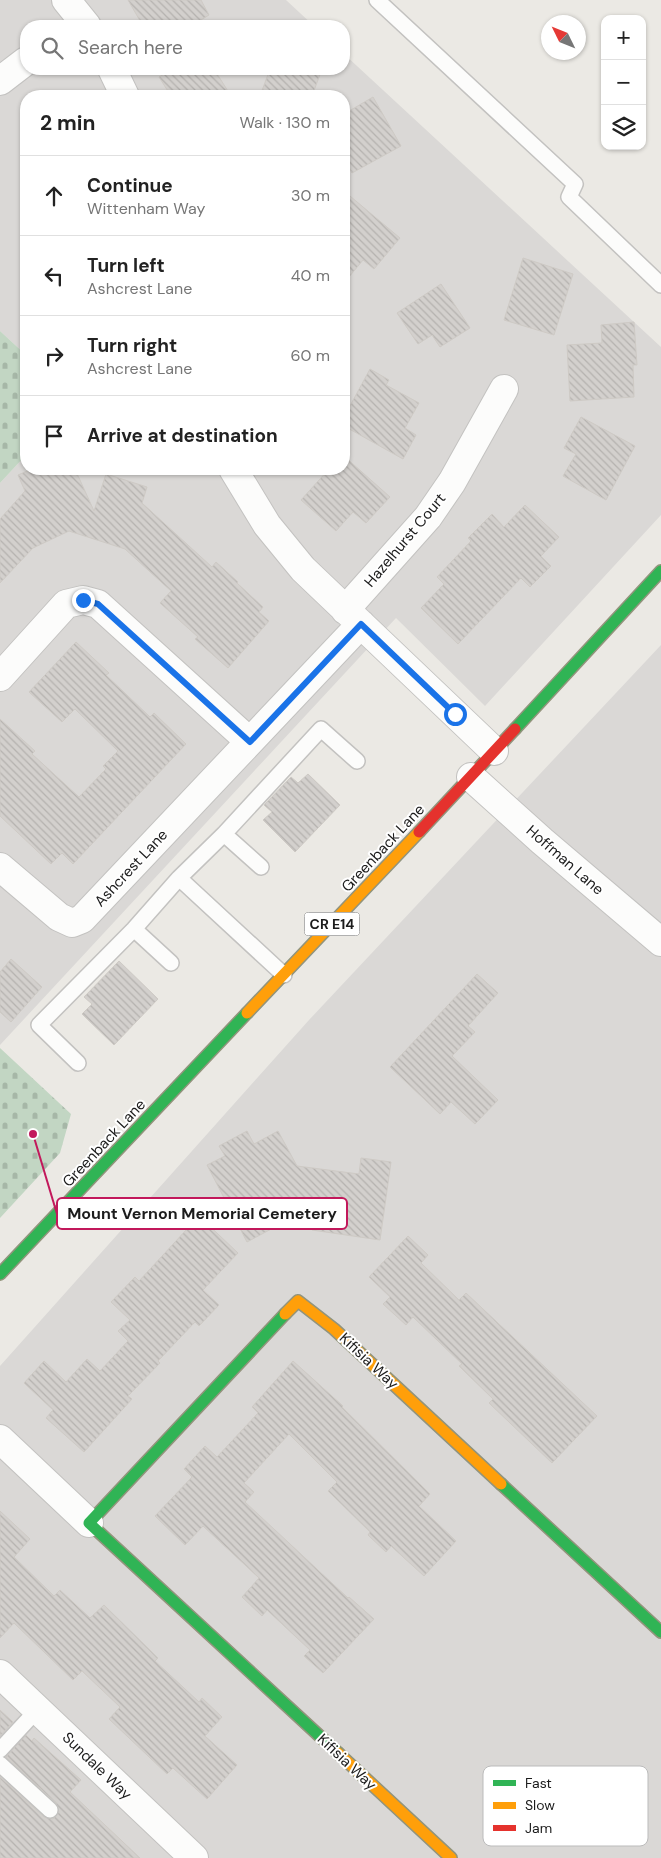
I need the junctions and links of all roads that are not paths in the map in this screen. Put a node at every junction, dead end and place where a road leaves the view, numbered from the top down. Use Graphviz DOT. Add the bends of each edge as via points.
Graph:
graph roads {
  1 [pos="377,0"];
  2 [pos="20,65"];
  3 [pos="115,75"];
  4 [pos="0,80"];
  5 [pos="122,90"];
  6 [pos="661,284"];
  7 [pos="504,389"];
  8 [pos="237,475"];
  9 [pos="661,571"];
  10 [pos="353,617"];
  11 [pos="0,677"];
  12 [pos="250,742"];
  13 [pos="494,751"];
  14 [pos="357,761"];
  15 [pos="471,777"];
  16 [pos="224,834"];
  17 [pos="0,867"];
  18 [pos="261,867"];
  19 [pos="179,878"];
  20 [pos="134,929"];
  21 [pos="661,942"];
  22 [pos="171,963"];
  23 [pos="284,975"];
  24 [pos="78,1063"];
  25 [pos="0,1274"];
  26 [pos="0,1439"];
  27 [pos="89,1523"];
  28 [pos="661,1632"];
  29 [pos="0,1674"];
  30 [pos="38,1708"];
  31 [pos="0,1750"];
  32 [pos="0,1764"];
  33 [pos="50,1810"];
  34 [pos="194,1858"];
  35 [pos="451,1858"];
  1 -- 6 [label="lane" via="575,184 570,197"];
  2 -- 4 [label="street"];
  3 -- 5 [label="street"];
  7 -- 10 [label="street, Hazelhurst Court" via="452,482"];
  8 -- 10 [label="street" via="267,525 303,569"];
  9 -- 13 [label="street, Greenback Lane / CR E14"];
  10 -- 12 [label="street, Ashcrest Lane"];
  10 -- 13 [label="street"];
  11 -- 12 [label="street" via="66,604 83,600 98,604"];
  12 -- 17 [label="street, Ashcrest Lane" via="82,919 72,923 59,917"];
  13 -- 15 [label="street, Greenback Lane / CR E14"];
  14 -- 16 [label="lane" via="321,729"];
  15 -- 21 [label="street, Hoffman Lane"];
  15 -- 23 [label="street, Greenback Lane / CR E14"];
  16 -- 18 [label="lane"];
  16 -- 19 [label="lane"];
  19 -- 20 [label="lane"];
  19 -- 23 [label="lane"];
  20 -- 22 [label="lane"];
  20 -- 24 [label="lane" via="40,1025"];
  23 -- 25 [label="street, Greenback Lane / CR E14"];
  26 -- 27 [label="street, Kifisia Way"];
  27 -- 28 [label="street, Kifisia Way" via="298,1301 334,1329"];
  27 -- 35 [label="street, Kifisia Way"];
  29 -- 30 [label="street, Sundale Way"];
  30 -- 31 [label="lane"];
  30 -- 34 [label="street, Sundale Way"];
  32 -- 33 [label="lane"];
}
